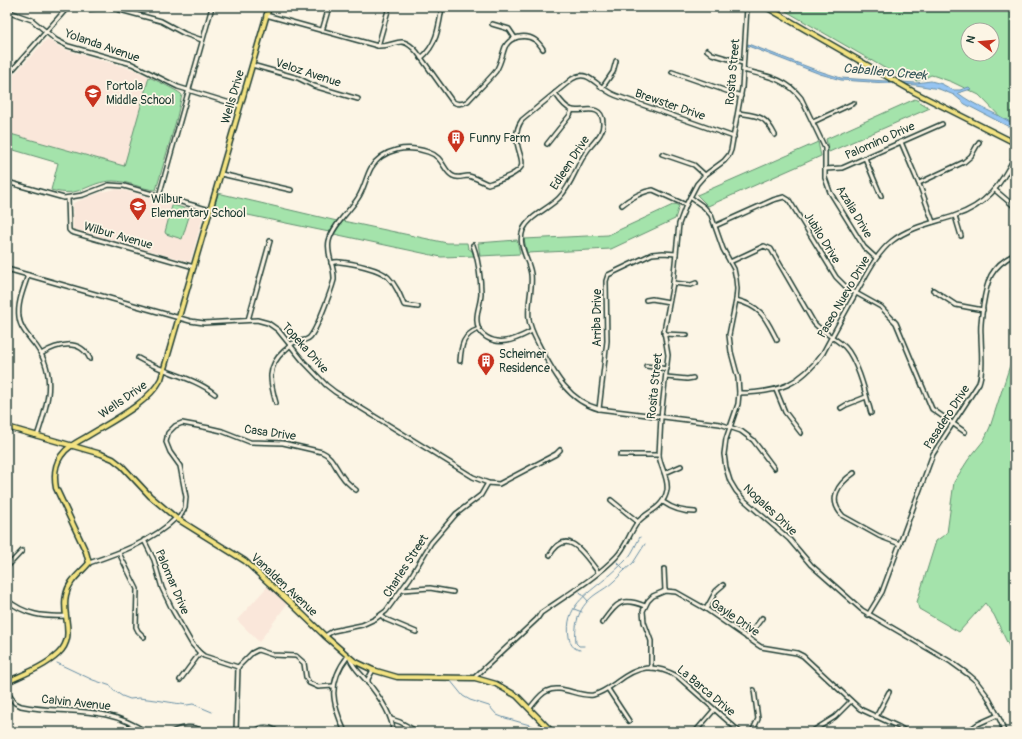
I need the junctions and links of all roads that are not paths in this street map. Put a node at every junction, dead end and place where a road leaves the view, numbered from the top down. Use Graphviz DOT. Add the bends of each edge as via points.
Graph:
graph roads {
  1 [pos="68,7"];
  2 [pos="82,7"];
  3 [pos="104,7"];
  4 [pos="109,7"];
  5 [pos="212,7"];
  6 [pos="269,7"];
  7 [pos="329,7"];
  8 [pos="389,7"];
  9 [pos="442,7"];
  10 [pos="747,7"];
  11 [pos="766,7"];
  12 [pos="7,11"];
  13 [pos="266,15"];
  14 [pos="492,24"];
  15 [pos="322,30"];
  16 [pos="47,31"];
  17 [pos="515,38"];
  18 [pos="202,40"];
  19 [pos="378,46"];
  20 [pos="543,49"];
  21 [pos="707,50"];
  22 [pos="421,58"];
  23 [pos="616,61"];
  24 [pos="744,63"];
  25 [pos="252,65"];
  26 [pos="9,70"];
  27 [pos="743,70"];
  28 [pos="672,72"];
  29 [pos="7,76"];
  30 [pos="602,88"];
  31 [pos="188,90"];
  32 [pos="555,93"];
  33 [pos="741,96"];
  34 [pos="358,98"];
  35 [pos="854,103"];
  36 [pos="240,106"];
  37 [pos="572,110"];
  38 [pos="738,113"];
  39 [pos="813,122"];
  40 [pos="942,124"];
  41 [pos="775,135"];
  42 [pos="734,137"];
  43 [pos="901,142"];
  44 [pos="979,142"];
  45 [pos="1015,143"];
  46 [pos="547,144"];
  47 [pos="662,154"];
  48 [pos="1015,156"];
  49 [pos="865,158"];
  50 [pos="825,169"];
  51 [pos="221,174"];
  52 [pos="705,175"];
  53 [pos="7,182"];
  54 [pos="918,183"];
  55 [pos="291,190"];
  56 [pos="995,190"];
  57 [pos="160,196"];
  58 [pos="881,196"];
  59 [pos="690,197"];
  60 [pos="68,198"];
  61 [pos="622,205"];
  62 [pos="686,205"];
  63 [pos="1015,208"];
  64 [pos="210,210"];
  65 [pos="955,216"];
  66 [pos="933,222"];
  67 [pos="715,226"];
  68 [pos="961,236"];
  69 [pos="270,241"];
  70 [pos="473,245"];
  71 [pos="676,254"];
  72 [pos="1015,254"];
  73 [pos="876,258"];
  74 [pos="730,262"];
  75 [pos="331,263"];
  76 [pos="194,267"];
  77 [pos="7,269"];
  78 [pos="28,275"];
  79 [pos="673,283"];
  80 [pos="696,283"];
  81 [pos="933,290"];
  82 [pos="856,294"];
  83 [pos="646,300"];
  84 [pos="736,300"];
  85 [pos="669,302"];
  86 [pos="418,308"];
  87 [pos="983,310"];
  88 [pos="180,319"];
  89 [pos="248,320"];
  90 [pos="479,329"];
  91 [pos="532,331"];
  92 [pos="664,334"];
  93 [pos="687,335"];
  94 [pos="831,337"];
  95 [pos="777,340"];
  96 [pos="290,345"];
  97 [pos="41,354"];
  98 [pos="138,358"];
  99 [pos="90,359"];
  100 [pos="460,361"];
  101 [pos="646,366"];
  102 [pos="667,369"];
  103 [pos="165,370"];
  104 [pos="666,377"];
  105 [pos="693,378"];
  106 [pos="776,390"];
  107 [pos="215,394"];
  108 [pos="739,394"];
  109 [pos="866,397"];
  110 [pos="276,402"];
  111 [pos="841,408"];
  112 [pos="599,409"];
  113 [pos="871,413"];
  114 [pos="661,417"];
  115 [pos="953,424"];
  116 [pos="7,427"];
  117 [pos="730,427"];
  118 [pos="965,432"];
  119 [pos="802,433"];
  120 [pos="37,436"];
  121 [pos="72,446"];
  122 [pos="560,450"];
  123 [pos="620,455"];
  124 [pos="659,455"];
  125 [pos="681,466"];
  126 [pos="774,468"];
  127 [pos="665,473"];
  128 [pos="854,474"];
  129 [pos="488,483"];
  130 [pos="356,490"];
  131 [pos="611,500"];
  132 [pos="663,502"];
  133 [pos="695,512"];
  134 [pos="177,519"];
  135 [pos="638,522"];
  136 [pos="144,540"];
  137 [pos="900,544"];
  138 [pos="22,551"];
  139 [pos="119,553"];
  140 [pos="550,555"];
  141 [pos="89,563"];
  142 [pos="7,567"];
  143 [pos="664,569"];
  144 [pos="598,572"];
  145 [pos="722,584"];
  146 [pos="402,590"];
  147 [pos="665,591"];
  148 [pos="453,592"];
  149 [pos="7,600"];
  150 [pos="645,606"];
  151 [pos="706,609"];
  152 [pos="381,615"];
  153 [pos="868,615"];
  154 [pos="66,616"];
  155 [pos="762,618"];
  156 [pos="602,623"];
  157 [pos="416,632"];
  158 [pos="325,636"];
  159 [pos="144,637"];
  160 [pos="747,638"];
  161 [pos="200,653"];
  162 [pos="349,657"];
  163 [pos="238,667"];
  164 [pos="651,668"];
  165 [pos="373,670"];
  166 [pos="475,678"];
  167 [pos="180,680"];
  168 [pos="7,682"];
  169 [pos="368,683"];
  170 [pos="333,686"];
  171 [pos="608,689"];
  172 [pos="754,690"];
  173 [pos="7,692"];
  174 [pos="889,692"];
  175 [pos="851,701"];
  176 [pos="530,708"];
  177 [pos="714,710"];
  178 [pos="998,715"];
  179 [pos="876,717"];
  180 [pos="391,719"];
  181 [pos="629,721"];
  182 [pos="146,732"];
  183 [pos="172,732"];
  184 [pos="204,732"];
  185 [pos="236,732"];
  186 [pos="255,732"];
  187 [pos="278,732"];
  188 [pos="344,732"];
  189 [pos="393,732"];
  190 [pos="418,732"];
  191 [pos="552,732"];
  192 [pos="695,732"];
  193 [pos="740,732"];
  194 [pos="752,732"];
  195 [pos="811,732"];
  196 [pos="907,732"];
  197 [pos="967,732"];
  198 [pos="1004,732"];
  1 -- 16 [label="street"];
  2 -- 3 [label="street"];
  4 -- 18 [label="street" via="161,21 184,34"];
  5 -- 18 [label="street"];
  6 -- 13 [label="main road, Wells Drive"];
  7 -- 15 [label="street"];
  8 -- 19 [label="street"];
  9 -- 22 [label="street" via="434,41 428,53"];
  10 -- 24 [label="street, Rosita Street"];
  11 -- 45 [label="main road" via="896,82"];
  12 -- 16 [label="street, Yolanda Avenue" via="32,20"];
  13 -- 15 [label="street"];
  13 -- 25 [label="main road, Wells Drive"];
  14 -- 17 [label="street" via="509,29"];
  15 -- 19 [label="street"];
  16 -- 26 [label="street"];
  16 -- 31 [label="street, Yolanda Avenue" via="62,43 132,64"];
  17 -- 20 [label="street" via="531,38"];
  17 -- 22 [label="street" via="506,45 496,71 461,104 452,101"];
  18 -- 31 [label="street"];
  19 -- 22 [label="street" via="406,43 411,45"];
  21 -- 24 [label="street" via="712,54"];
  23 -- 30 [label="street" via="613,72"];
  24 -- 27 [label="street, Rosita Street"];
  25 -- 34 [label="street, Veloz Avenue"];
  25 -- 36 [label="main road, Wells Drive"];
  26 -- 29 [label="street"];
  27 -- 33 [label="street, Rosita Street"];
  27 -- 39 [label="street, Azalia Drive" via="788,84 801,98"];
  28 -- 33 [label="street"];
  30 -- 32 [label="street, Brewster Drive" via="590,77 582,75 576,76"];
  30 -- 42 [label="street, Brewster Drive" via="610,94"];
  31 -- 36 [label="street, Yolanda Avenue"];
  31 -- 57 [label="street"];
  32 -- 37 [label="street"];
  32 -- 75 [label="street, Brewster Drive" via="519,124 516,138 522,166 512,174 492,183 488,184 467,176 456,178 437,156 427,151 399,148 377,160 371,167 358,198 332,234 328,248"];
  33 -- 38 [label="street, Rosita Street"];
  35 -- 39 [label="street"];
  36 -- 51 [label="main road, Wells Drive"];
  37 -- 46 [label="street"];
  37 -- 91 [label="street, Edleen Drive" via="597,111 603,124 599,135 562,195 529,221 522,232 522,246 531,274 528,313"];
  38 -- 41 [label="street" via="767,121"];
  38 -- 42 [label="street, Rosita Street"];
  39 -- 50 [label="street, Azalia Drive" via="825,148"];
  40 -- 43 [label="street, Palomino Drive"];
  42 -- 52 [label="street, Rosita Street" via="729,155"];
  43 -- 49 [label="street, Palomino Drive"];
  43 -- 54 [label="street"];
  44 -- 54 [label="street" via="964,162"];
  47 -- 52 [label="street" via="694,165"];
  48 -- 56 [label="street, Paseo Nuevo Drive"];
  49 -- 50 [label="street, Palomino Drive" via="842,168"];
  49 -- 58 [label="street"];
  50 -- 73 [label="street, Azalia Drive" via="830,192 864,247"];
  51 -- 55 [label="street"];
  51 -- 64 [label="main road, Wells Drive"];
  52 -- 59 [label="street, Rosita Street"];
  53 -- 60 [label="street"];
  54 -- 66 [label="street"];
  56 -- 63 [label="street"];
  56 -- 65 [label="street, Paseo Nuevo Drive" via="986,199"];
  57 -- 60 [label="street" via="115,185"];
  57 -- 64 [label="street"];
  59 -- 62 [label="street, Rosita Street"];
  59 -- 67 [label="street, Nogales Drive" via="708,211"];
  60 -- 76 [label="street, Wilbur Avenue" via="71,232"];
  61 -- 62 [label="street" via="653,190"];
  62 -- 71 [label="street, Rosita Street" via="679,224"];
  64 -- 76 [label="main road, Wells Drive"];
  65 -- 66 [label="street, Paseo Nuevo Drive"];
  65 -- 68 [label="street"];
  66 -- 73 [label="street, Paseo Nuevo Drive" via="901,235"];
  67 -- 74 [label="street, Nogales Drive"];
  67 -- 82 [label="street, Jubilo Drive" via="784,197 789,200 836,277"];
  69 -- 89 [label="street"];
  70 -- 90 [label="street" via="481,293 477,320"];
  71 -- 79 [label="street, Rosita Street"];
  71 -- 112 [label="street, Arriba Drive" via="652,254 608,275 607,340"];
  72 -- 87 [label="street, Pasadero Drive" via="1004,260 991,274 986,287"];
  73 -- 82 [label="street, Paseo Nuevo Drive"];
  74 -- 84 [label="street, Nogales Drive" via="736,279"];
  74 -- 94 [label="street" via="762,247 770,248 814,323"];
  75 -- 86 [label="street" via="341,262 383,274 394,284 404,305"];
  75 -- 96 [label="street, Brewster Drive" via="334,280 315,328 309,338"];
  76 -- 88 [label="main road, Wells Drive"];
  77 -- 78 [label="street, Topeka Drive"];
  78 -- 88 [label="street, Topeka Drive"];
  78 -- 97 [label="street" via="19,318 21,327"];
  79 -- 80 [label="street"];
  79 -- 85 [label="street, Rosita Street"];
  81 -- 87 [label="street" via="956,305"];
  82 -- 94 [label="street, Paseo Nuevo Drive"];
  82 -- 115 [label="street, Jubilo Drive" via="881,307 896,323 929,404 936,413"];
  83 -- 85 [label="street"];
  84 -- 95 [label="street" via="758,309"];
  84 -- 108 [label="street, Nogales Drive" via="729,335"];
  85 -- 92 [label="street, Rosita Street"];
  87 -- 115 [label="street, Pasadero Drive" via="980,331 982,376 976,390"];
  88 -- 89 [label="street, Topeka Drive" via="204,323"];
  88 -- 103 [label="main road, Wells Drive"];
  89 -- 96 [label="street, Topeka Drive" via="268,323 278,330"];
  90 -- 91 [label="street" via="488,338 498,341 515,339"];
  90 -- 100 [label="street" via="465,338"];
  91 -- 112 [label="street" via="561,383 580,400"];
  92 -- 93 [label="street"];
  92 -- 102 [label="street, Rosita Street" via="668,351"];
  94 -- 106 [label="street, Paseo Nuevo Drive" via="808,371"];
  94 -- 109 [label="street" via="842,344 850,354"];
  96 -- 110 [label="street, Brewster Drive" via="276,361 271,373 271,386"];
  96 -- 129 [label="street, Topeka Drive" via="335,392"];
  97 -- 99 [label="street" via="67,345 87,352"];
  97 -- 120 [label="street" via="48,371 49,384"];
  98 -- 103 [label="street"];
  101 -- 102 [label="street"];
  102 -- 104 [label="street, Rosita Street"];
  103 -- 107 [label="street" via="198,382"];
  103 -- 121 [label="main road, Wells Drive" via="157,388 150,395"];
  104 -- 105 [label="street"];
  104 -- 114 [label="street, Rosita Street"];
  106 -- 108 [label="street, Paseo Nuevo Drive"];
  106 -- 119 [label="street" via="785,412"];
  108 -- 117 [label="street, Nogales Drive"];
  109 -- 111 [label="street"];
  109 -- 113 [label="street"];
  112 -- 114 [label="street"];
  114 -- 117 [label="street"];
  114 -- 124 [label="street, Rosita Street"];
  115 -- 118 [label="street, Jubilo Drive"];
  115 -- 137 [label="street, Pasadero Drive" via="933,454"];
  116 -- 120 [label="main road, Vanalden Avenue"];
  117 -- 126 [label="street" via="753,440"];
  117 -- 153 [label="street, Nogales Drive" via="725,460 730,481 736,491 789,539 811,565"];
  120 -- 121 [label="main road, Vanalden Avenue"];
  121 -- 134 [label="main road, Vanalden Avenue" via="113,458"];
  121 -- 141 [label="main road, Wells Drive" via="57,463 54,478"];
  122 -- 129 [label="street" via="499,484"];
  123 -- 124 [label="street"];
  124 -- 127 [label="street, Rosita Street"];
  125 -- 127 [label="street"];
  127 -- 132 [label="street, Rosita Street" via="667,489"];
  128 -- 137 [label="street" via="843,482 837,491 835,504 838,511 879,536"];
  129 -- 146 [label="street, Charles Street" via="481,495 456,514 431,542"];
  130 -- 134 [label="street, Casa Drive" via="343,478 331,459 322,452 283,443 250,442 222,430 182,423 172,429 166,442 180,466 186,497 186,508"];
  131 -- 135 [label="street"];
  132 -- 133 [label="street" via="683,512"];
  132 -- 135 [label="street"];
  134 -- 136 [label="street, Casa Drive"];
  134 -- 158 [label="main road, Vanalden Avenue" via="245,561"];
  135 -- 144 [label="street" via="616,558"];
  136 -- 139 [label="street, Casa Drive"];
  136 -- 161 [label="street, Palomar Drive" via="171,607"];
  137 -- 153 [label="street, Pasadero Drive" via="882,592"];
  138 -- 142 [label="street"];
  139 -- 141 [label="street, Casa Drive"];
  139 -- 159 [label="street" via="137,589 136,627"];
  140 -- 144 [label="street" via="558,545 571,543 577,546"];
  141 -- 154 [label="main road" via="69,587 65,603"];
  143 -- 147 [label="street"];
  144 -- 166 [label="street" via="541,613"];
  145 -- 151 [label="street"];
  146 -- 148 [label="street" via="430,588"];
  146 -- 152 [label="street, Charles Street"];
  147 -- 150 [label="street" via="653,596"];
  147 -- 151 [label="street, Gayle Drive" via="676,592"];
  149 -- 154 [label="street" via="36,615"];
  150 -- 156 [label="street" via="625,601 612,609"];
  150 -- 164 [label="street" via="642,617 651,641"];
  151 -- 160 [label="street, Gayle Drive"];
  152 -- 157 [label="street"];
  152 -- 158 [label="street, Charles Street" via="362,625 333,631"];
  153 -- 178 [label="street, Nogales Drive" via="963,670 976,681"];
  154 -- 168 [label="main road" via="67,638 59,654"];
  155 -- 160 [label="street"];
  158 -- 162 [label="main road, Vanalden Avenue"];
  160 -- 175 [label="street, Gayle Drive" via="761,646 803,656"];
  161 -- 163 [label="street, Palomar Drive"];
  161 -- 167 [label="street"];
  162 -- 165 [label="main road, Vanalden Avenue"];
  162 -- 169 [label="street"];
  162 -- 170 [label="street" via="340,667"];
  163 -- 170 [label="street" via="258,650 296,656 304,663 309,683 318,687"];
  163 -- 185 [label="street"];
  164 -- 171 [label="street, La Barca Drive" via="635,670"];
  164 -- 177 [label="street, La Barca Drive" via="677,676"];
  165 -- 166 [label="main road, Vanalden Avenue" via="407,678"];
  165 -- 169 [label="street"];
  166 -- 176 [label="main road, Vanalden Avenue" via="503,687"];
  169 -- 180 [label="street"];
  170 -- 188 [label="street" via="334,703"];
  171 -- 176 [label="street, La Barca Drive" via="594,695 582,695 557,688 544,693"];
  171 -- 181 [label="street"];
  172 -- 194 [label="street" via="758,719"];
  173 -- 182 [label="street, Calvin Avenue" via="15,704 21,706 111,715"];
  174 -- 179 [label="street"];
  175 -- 179 [label="street, Gayle Drive"];
  175 -- 195 [label="street" via="835,717"];
  176 -- 191 [label="main road, Vanalden Avenue"];
  177 -- 192 [label="street"];
  177 -- 193 [label="street, La Barca Drive"];
  178 -- 197 [label="street"];
  178 -- 198 [label="street, Nogales Drive"];
  179 -- 196 [label="street, Gayle Drive"];
  180 -- 189 [label="street"];
  180 -- 190 [label="street"];
  183 -- 184 [label="street" via="190,727"];
  186 -- 187 [label="street" via="258,729 269,728"];
}
